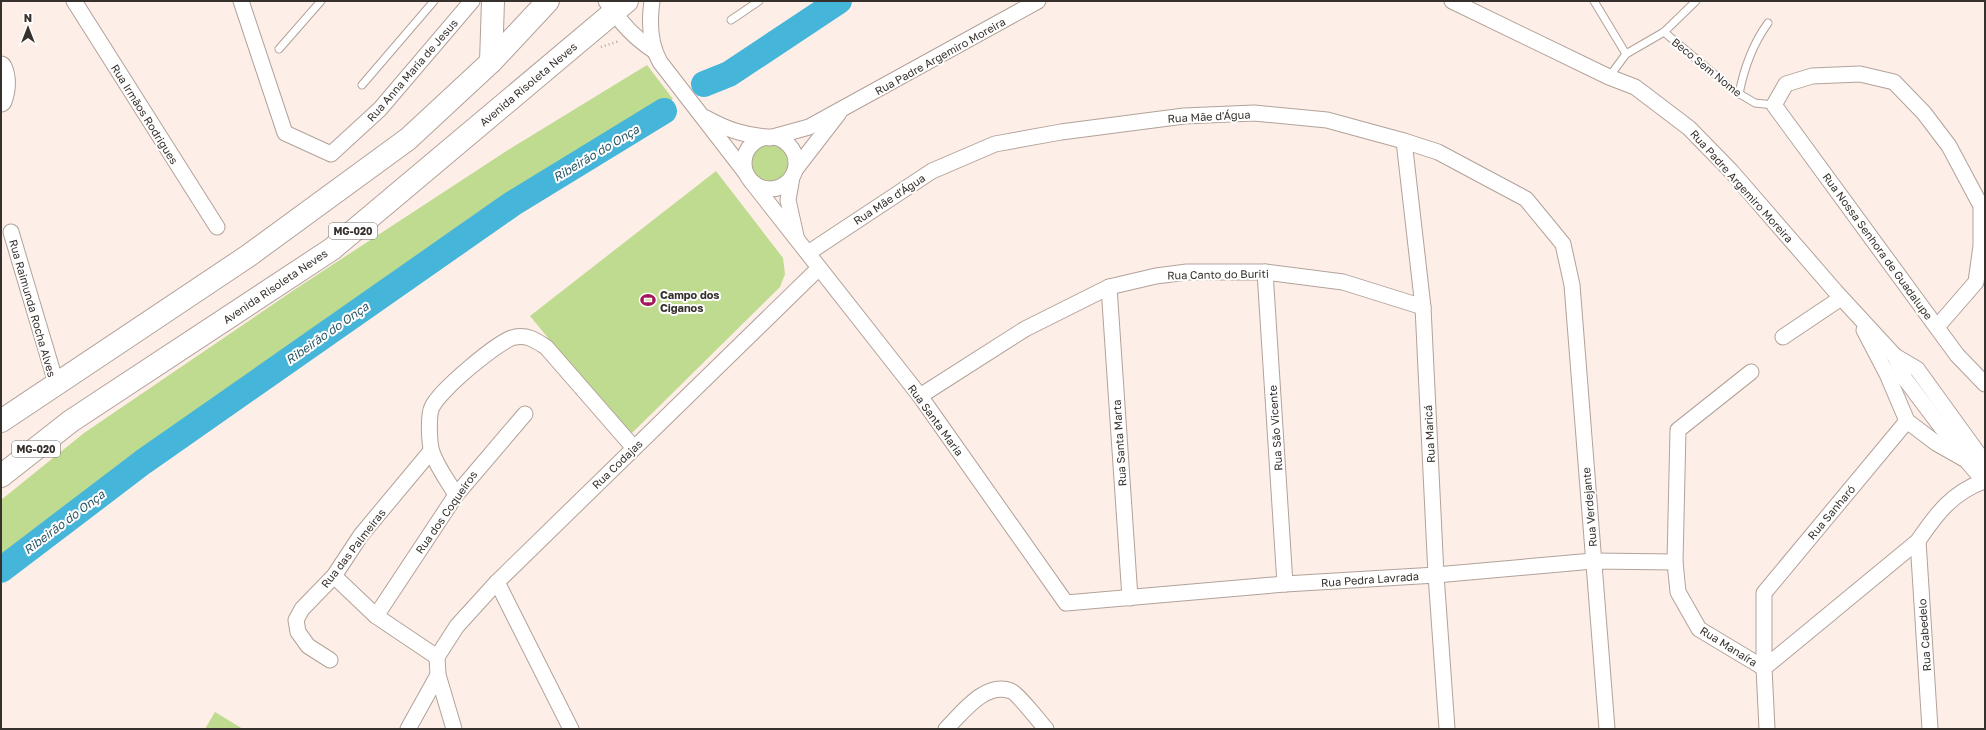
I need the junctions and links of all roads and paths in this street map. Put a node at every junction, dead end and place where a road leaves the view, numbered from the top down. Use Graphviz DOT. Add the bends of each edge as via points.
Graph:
graph roads {
  1 [pos="74,1"];
  2 [pos="241,1"];
  3 [pos="322,1"];
  4 [pos="434,1"];
  5 [pos="472,1"];
  6 [pos="494,1"];
  7 [pos="548,1"];
  8 [pos="652,1"];
  9 [pos="759,1"];
  10 [pos="1038,1"];
  11 [pos="1452,1"];
  12 [pos="1594,1"];
  13 [pos="1696,1"];
  14 [pos="615,5"];
  15 [pos="731,20"];
  16 [pos="1768,23"];
  17 [pos="1664,32"];
  18 [pos="279,49"];
  19 [pos="1626,54"];
  20 [pos="656,56"];
  21 [pos="491,62"];
  22 [pos="1,67"];
  23 [pos="1608,77"];
  24 [pos="362,85"];
  25 [pos="1739,94"];
  26 [pos="1,101"];
  27 [pos="1774,105"];
  28 [pos="842,109"];
  29 [pos="697,111"];
  30 [pos="768,138"];
  31 [pos="1404,141"];
  32 [pos="793,174"];
  33 [pos="748,176"];
  34 [pos="217,227"];
  35 [pos="11,232"];
  36 [pos="803,248"];
  37 [pos="819,268"];
  38 [pos="1265,272"];
  39 [pos="1572,285"];
  40 [pos="1109,287"];
  41 [pos="1841,298"];
  42 [pos="1423,307"];
  43 [pos="1854,311"];
  44 [pos="1937,327"];
  45 [pos="1783,337"];
  46 [pos="1895,356"];
  47 [pos="1752,372"];
  48 [pos="56,384"];
  49 [pos="1985,384"];
  50 [pos="920,396"];
  51 [pos="525,414"];
  52 [pos="1,421"];
  53 [pos="1907,421"];
  54 [pos="634,448"];
  55 [pos="431,451"];
  56 [pos="1966,460"];
  57 [pos="1985,463"];
  58 [pos="1,476"];
  59 [pos="1985,482"];
  60 [pos="456,494"];
  61 [pos="1918,541"];
  62 [pos="1594,561"];
  63 [pos="1675,562"];
  64 [pos="1436,575"];
  65 [pos="334,576"];
  66 [pos="497,582"];
  67 [pos="1285,584"];
  68 [pos="1130,598"];
  69 [pos="1066,603"];
  70 [pos="376,616"];
  71 [pos="437,657"];
  72 [pos="330,660"];
  73 [pos="1764,668"];
  74 [pos="438,674"];
  75 [pos="408,729"];
  76 [pos="454,729"];
  77 [pos="571,729"];
  78 [pos="946,729"];
  79 [pos="1046,729"];
  80 [pos="1447,729"];
  81 [pos="1607,729"];
  82 [pos="1767,729"];
  83 [pos="1930,729"];
  1 -- 34 [label="street, Rua Irmãos Rodrigues"];
  2 -- 5 [label="street, Rua Anna Maria de Jesus" via="285,133 331,154 380,109"];
  3 -- 18 [label="lane"];
  4 -- 24 [label="lane"];
  6 -- 21 [label="highway"];
  7 -- 21 [label="highway"];
  8 -- 20 [label="street, Rua Santa Maria" via="650,30"];
  9 -- 15 [label="lane"];
  10 -- 28 [label="street, Rua Padre Argemiro Moreira"];
  11 -- 23 [label="street, Rua Padre Argemiro Moreira"];
  12 -- 19 [label="lane"];
  13 -- 17 [label="lane"];
  14 -- 20 [label="street, Rua Santa Maria" via="638,40"];
  14 -- 58 [label="highway, Avenida Risoleta Neves / MG-020" via="332,249 71,421"];
  16 -- 25 [label="lane" via="1758,36 1744,71"];
  17 -- 19 [label="lane"];
  17 -- 25 [label="lane, Beco Sem Nome"];
  19 -- 23 [label="lane"];
  20 -- 29 [label="street, Rua Santa Maria"];
  21 -- 48 [label="highway" via="408,139 248,256"];
  22 -- 26 [label="main road" via="5,91"];
  23 -- 41 [label="street, Rua Padre Argemiro Moreira" via="1634,87 1689,128 1731,171"];
  25 -- 27 [label="lane, Beco Sem Nome" via="1755,103"];
  27 -- 44 [label="street, Rua Nossa Senhora de Guadalupe"];
  27 -- 44 [label="street" via="1786,84 1812,76 1860,74 1894,82 1924,113 1949,146 1981,206 1981,246 1976,282"];
  28 -- 30 [label="street, Rua Padre Argemiro Moreira" via="809,127"];
  28 -- 32 [label="street, Rua Padre Argemiro Moreira"];
  29 -- 30 [label="street, Rua Santa Maria" via="731,131"];
  29 -- 33 [label="street, Rua Santa Maria"];
  30 -- 32 [label="street" via="783,141 789,146 796,161"];
  30 -- 33 [label="street" via="759,140 744,157"];
  31 -- 36 [label="street, Rua Mãe d'Água" via="1327,120 1254,113 1184,116 1061,132 995,144 932,171"];
  31 -- 39 [label="street, Rua Mãe d'Água" via="1438,152 1526,199 1563,244"];
  31 -- 42 [label="street, Rua Maricá"];
  32 -- 33 [label="street" via="780,187 772,189 764,188"];
  32 -- 36 [label="street, Rua Santa Maria" via="788,200"];
  33 -- 36 [label="street, Rua Santa Maria"];
  35 -- 48 [label="street, Rua Raimunda Rocha Alves"];
  36 -- 37 [label="street, Rua Santa Maria"];
  37 -- 50 [label="street, Rua Santa Maria"];
  37 -- 54 [label="street, Rua Codajas"];
  38 -- 40 [label="street, Rua Canto do Buriti" via="1187,272"];
  38 -- 42 [label="street, Rua Canto do Buriti" via="1343,282"];
  38 -- 67 [label="street, Rua São Vicente"];
  39 -- 62 [label="street, Rua Verdejante"];
  40 -- 50 [label="street, Rua Canto do Buriti" via="1025,329"];
  40 -- 68 [label="street, Rua Santa Marta"];
  41 -- 43 [label="street, Rua Padre Argemiro Moreira"];
  41 -- 45 [label="street"];
  42 -- 64 [label="street, Rua Maricá"];
  43 -- 46 [label="street, Rua Padre Argemiro Moreira"];
  43 -- 53 [label="street" via="1887,374"];
  44 -- 49 [label="street, Rua Nossa Senhora de Guadalupe" via="1957,355"];
  46 -- 56 [label="street, Rua Padre Argemiro Moreira" via="1905,379"];
  46 -- 57 [label="street, Rua Padre Argemiro Moreira" via="1917,370"];
  47 -- 63 [label="street, Rua Manaíra" via="1678,430"];
  48 -- 52 [label="highway"];
  50 -- 69 [label="street, Rua Santa Maria"];
  51 -- 60 [label="street, Rua dos Coqueiros"];
  53 -- 56 [label="street, Rua Padre Argemiro Moreira" via="1936,444"];
  53 -- 73 [label="street, Rua Sanharó" via="1764,593"];
  54 -- 55 [label="street" via="546,347 531,337 514,337 493,348 441,394 431,407"];
  54 -- 66 [label="street, Rua Codajas"];
  55 -- 60 [label="street"];
  55 -- 65 [label="street, Rua das Palmeiras" via="361,535"];
  56 -- 59 [label="street, Rua Padre Argemiro Moreira"];
  59 -- 61 [label="street, Rua Manaíra" via="1962,490 1934,517"];
  60 -- 70 [label="street, Rua dos Coqueiros"];
  61 -- 73 [label="street, Rua Manaíra"];
  61 -- 83 [label="street, Rua Cabedelo"];
  62 -- 63 [label="street, Rua Pedra Lavrada"];
  62 -- 64 [label="street, Rua Pedra Lavrada"];
  62 -- 81 [label="street, Rua Verdejante"];
  63 -- 73 [label="street, Rua Manaíra" via="1678,592 1699,630"];
  64 -- 67 [label="street, Rua Pedra Lavrada"];
  64 -- 80 [label="street, Rua Maricá"];
  65 -- 70 [label="street"];
  65 -- 72 [label="street, Rua das Palmeiras" via="302,609 296,620 298,632 308,646"];
  66 -- 71 [label="street, Rua Codajas" via="457,626"];
  66 -- 77 [label="street"];
  67 -- 68 [label="street, Rua Pedra Lavrada"];
  68 -- 69 [label="street, Rua Pedra Lavrada"];
  70 -- 71 [label="street"];
  71 -- 74 [label="street"];
  73 -- 82 [label="street, Rua Sanharó"];
  74 -- 75 [label="street"];
  74 -- 76 [label="street"];
  78 -- 79 [label="street" via="980,696 1000,689 1012,691"];
}
